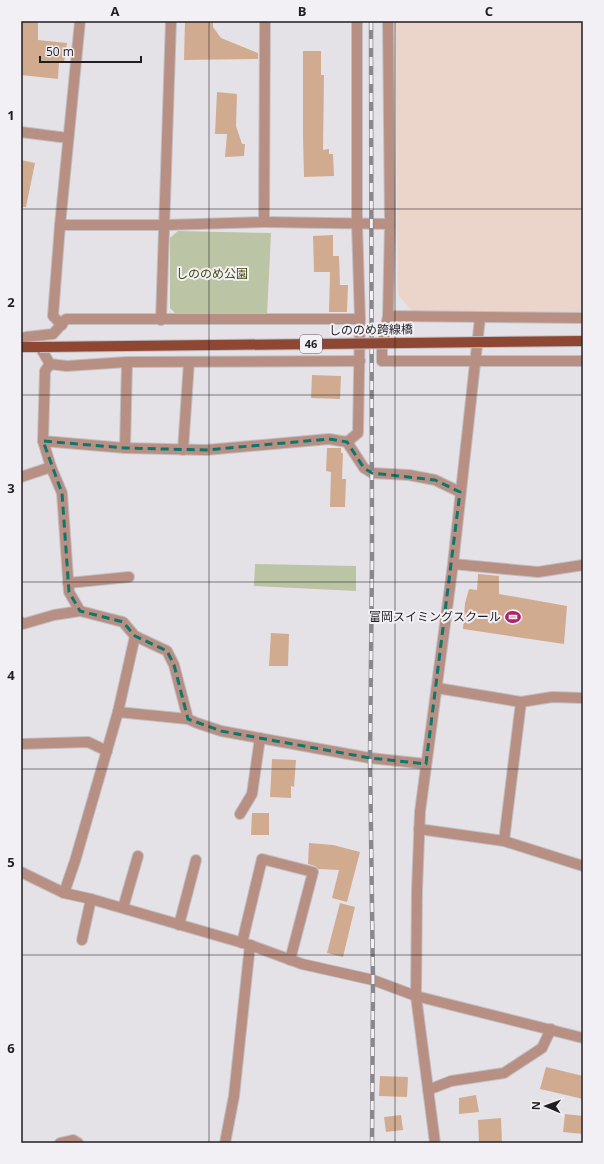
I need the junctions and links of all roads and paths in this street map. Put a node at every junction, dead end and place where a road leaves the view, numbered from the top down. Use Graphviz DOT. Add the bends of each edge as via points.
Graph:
graph roads {
  1 [pos="80,21"];
  2 [pos="171,21"];
  3 [pos="265,21"];
  4 [pos="357,21"];
  5 [pos="388,21"];
  6 [pos="21,132"];
  7 [pos="68,138"];
  8 [pos="264,222"];
  9 [pos="60,224"];
  10 [pos="357,224"];
  11 [pos="390,224"];
  12 [pos="165,225"];
  13 [pos="388,316"];
  14 [pos="480,318"];
  15 [pos="583,318"];
  16 [pos="360,319"];
  17 [pos="161,320"];
  18 [pos="62,324"];
  19 [pos="21,339"];
  20 [pos="583,341"];
  21 [pos="21,346"];
  22 [pos="40,346"];
  23 [pos="360,361"];
  24 [pos="475,361"];
  25 [pos="583,361"];
  26 [pos="127,362"];
  27 [pos="189,362"];
  28 [pos="50,364"];
  29 [pos="43,441"];
  30 [pos="347,442"];
  31 [pos="125,448"];
  32 [pos="183,450"];
  33 [pos="51,467"];
  34 [pos="21,477"];
  35 [pos="460,492"];
  36 [pos="453,564"];
  37 [pos="583,565"];
  38 [pos="129,577"];
  39 [pos="68,583"];
  40 [pos="80,611"];
  41 [pos="21,622"];
  42 [pos="135,636"];
  43 [pos="437,688"];
  44 [pos="583,698"];
  45 [pos="521,702"];
  46 [pos="118,712"];
  47 [pos="188,719"];
  48 [pos="260,738"];
  49 [pos="21,744"];
  50 [pos="107,750"];
  51 [pos="426,764"];
  52 [pos="240,814"];
  53 [pos="419,829"];
  54 [pos="504,841"];
  55 [pos="138,856"];
  56 [pos="196,860"];
  57 [pos="583,866"];
  58 [pos="21,872"];
  59 [pos="64,893"];
  60 [pos="91,899"];
  61 [pos="123,908"];
  62 [pos="179,925"];
  63 [pos="82,940"];
  64 [pos="246,944"];
  65 [pos="290,960"];
  66 [pos="416,996"];
  67 [pos="550,1029"];
  68 [pos="583,1038"];
  69 [pos="428,1090"];
  70 [pos="60,1143"];
  71 [pos="78,1143"];
  72 [pos="224,1143"];
  73 [pos="435,1143"];
  1 -- 7 [label="street"];
  2 -- 12 [label="street"];
  3 -- 8 [label="street"];
  4 -- 10 [label="street"];
  5 -- 11 [label="street"];
  6 -- 7 [label="street"];
  7 -- 9 [label="street"];
  8 -- 10 [label="street"];
  8 -- 12 [label="street"];
  9 -- 12 [label="street"];
  9 -- 18 [label="street" via="53,316"];
  10 -- 11 [label="street"];
  10 -- 16 [label="street"];
  11 -- 13 [label="street"];
  12 -- 17 [label="street"];
  13 -- 14 [label="street"];
  13 -- 24 [label="street" via="382,361"];
  14 -- 15 [label="street"];
  14 -- 24 [label="street"];
  16 -- 17 [label="street"];
  16 -- 23 [label="street"];
  17 -- 18 [label="street" via="66,319"];
  18 -- 19 [label="street" via="53,334"];
  20 -- 22 [label="main road, しののめ跨線橋 / 46, bridge"];
  21 -- 22 [label="main road, 46"];
  22 -- 28 [label="street"];
  23 -- 27 [label="street"];
  23 -- 30 [label="street" via="358,433"];
  24 -- 25 [label="street"];
  24 -- 35 [label="street"];
  26 -- 27 [label="street"];
  26 -- 28 [label="street" via="67,366"];
  26 -- 31 [label="street"];
  27 -- 32 [label="street"];
  28 -- 29 [label="street" via="45,372"];
  29 -- 31 [label="street"];
  29 -- 33 [label="street"];
  30 -- 32 [label="street" via="329,439"];
  30 -- 35 [label="street" via="364,468 372,473 409,475 435,480"];
  31 -- 32 [label="street"];
  33 -- 34 [label="street"];
  33 -- 39 [label="street" via="62,493"];
  35 -- 36 [label="street"];
  36 -- 37 [label="street" via="538,572"];
  36 -- 43 [label="street"];
  38 -- 39 [label="street"];
  39 -- 40 [label="street" via="69,592"];
  40 -- 41 [label="street" via="23,624"];
  40 -- 42 [label="street" via="123,622"];
  42 -- 46 [label="street"];
  42 -- 47 [label="street" via="167,651 174,665"];
  43 -- 45 [label="street"];
  43 -- 51 [label="street"];
  44 -- 45 [label="street" via="552,697"];
  45 -- 54 [label="street"];
  46 -- 47 [label="street"];
  46 -- 50 [label="street"];
  47 -- 48 [label="street" via="221,731"];
  48 -- 51 [label="street" via="370,758"];
  48 -- 52 [label="street" via="252,794"];
  49 -- 50 [label="street" via="88,742"];
  50 -- 59 [label="street"];
  51 -- 53 [label="street"];
  53 -- 54 [label="street"];
  53 -- 66 [label="street"];
  54 -- 57 [label="street"];
  55 -- 61 [label="street"];
  56 -- 62 [label="street"];
  58 -- 59 [label="street"];
  59 -- 60 [label="street"];
  60 -- 61 [label="street"];
  60 -- 63 [label="street"];
  61 -- 62 [label="street"];
  62 -- 64 [label="street"];
  64 -- 65 [label="street"];
  64 -- 65 [label="street" via="262,859 313,872"];
  64 -- 72 [label="street" via="234,1096"];
  65 -- 66 [label="street" via="372,980"];
  66 -- 67 [label="street"];
  66 -- 69 [label="street"];
  67 -- 68 [label="street"];
  67 -- 69 [label="street" via="542,1048 504,1073 451,1081"];
  69 -- 73 [label="street"];
  70 -- 71 [label="street" via="73,1140"];
}
